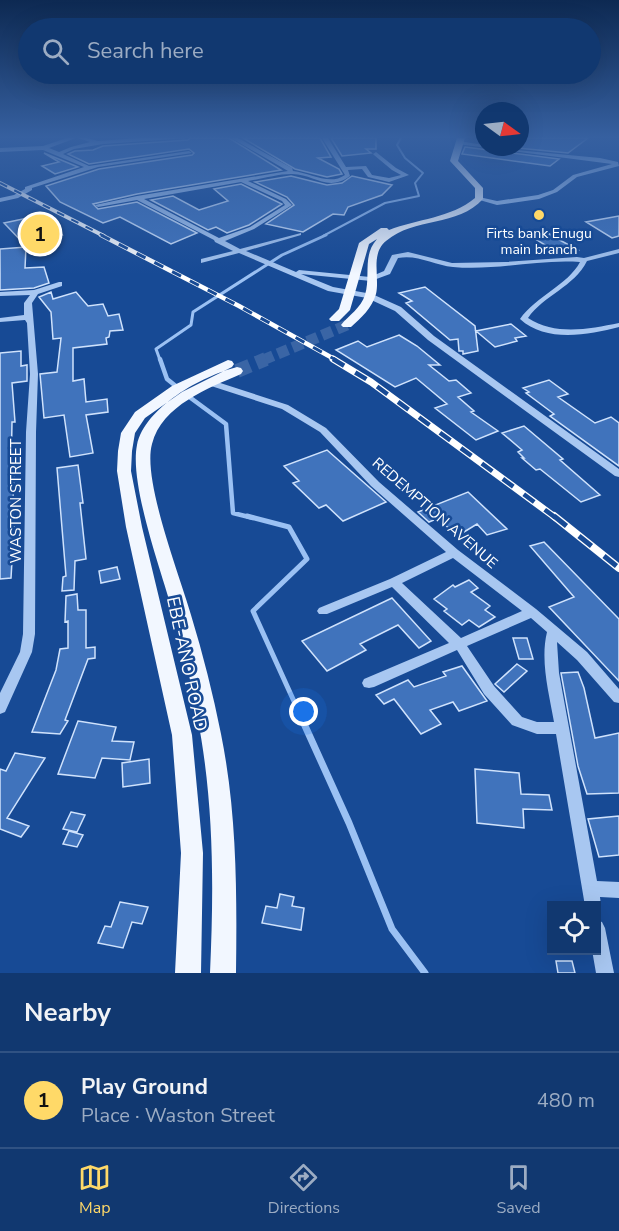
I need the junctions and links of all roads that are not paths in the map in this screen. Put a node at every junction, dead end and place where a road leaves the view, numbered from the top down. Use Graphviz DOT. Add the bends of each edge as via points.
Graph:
graph roads {
  1 [pos="38,183"];
  2 [pos="228,183"];
  3 [pos="248,183"];
  4 [pos="464,183"];
  5 [pos="475,183"];
  6 [pos="565,183"];
  7 [pos="137,198"];
  8 [pos="479,199"];
  9 [pos="0,200"];
  10 [pos="98,205"];
  11 [pos="299,234"];
  12 [pos="217,241"];
  13 [pos="237,250"];
  14 [pos="619,251"];
  15 [pos="584,260"];
  16 [pos="204,261"];
  17 [pos="294,272"];
  18 [pos="353,278"];
  19 [pos="371,279"];
  20 [pos="59,284"];
  21 [pos="36,292"];
  22 [pos="0,294"];
  23 [pos="349,294"];
  24 [pos="369,296"];
  25 [pos="28,317"];
  26 [pos="335,319"];
  27 [pos="0,320"];
  28 [pos="347,325"];
  29 [pos="619,326"];
  30 [pos="210,383"];
  31 [pos="184,391"];
  32 [pos="619,474"];
  33 [pos="454,553"];
  34 [pos="394,582"];
  35 [pos="323,611"];
  36 [pos="532,612"];
  37 [pos="553,632"];
  38 [pos="460,645"];
  39 [pos="369,683"];
  40 [pos="619,698"];
  41 [pos="0,708"];
  42 [pos="561,728"];
  43 [pos="590,888"];
  44 [pos="619,890"];
  45 [pos="591,901"];
  46 [pos="601,954"];
  47 [pos="188,973"];
  48 [pos="223,973"];
  49 [pos="604,973"];
  1 -- 9 [label="street" via="19,196"];
  2 -- 7 [label="street"];
  3 -- 12 [label="street" via="284,200 288,206 252,228"];
  4 -- 18 [label="main road" via="472,194 470,197 453,207 376,234 364,243"];
  5 -- 8 [label="main road"];
  6 -- 8 [label="street" via="538,196 497,203"];
  7 -- 10 [label="street"];
  7 -- 12 [label="street"];
  8 -- 19 [label="main road" via="462,210 383,238 372,254"];
  11 -- 13 [label="street"];
  12 -- 13 [label="street"];
  13 -- 16 [label="street"];
  13 -- 17 [label="street"];
  14 -- 15 [label="street"];
  15 -- 19 [label="street" via="452,265 400,254 394,257 387,272"];
  15 -- 29 [label="street" via="577,272 547,294 524,319 533,326 565,332"];
  17 -- 18 [label="street"];
  17 -- 23 [label="street"];
  18 -- 19 [label="street"];
  18 -- 23 [label="main road"];
  19 -- 24 [label="main road"];
  20 -- 21 [label="street"];
  21 -- 22 [label="street"];
  21 -- 25 [label="street" via="28,303"];
  23 -- 24 [label="street"];
  23 -- 26 [label="main road" via="344,310"];
  24 -- 28 [label="main road"];
  24 -- 32 [label="street" via="398,309 431,338"];
  25 -- 27 [label="street"];
  25 -- 41 [label="street, WASTON STREET" via="34,374 29,634 26,652"];
  30 -- 31 [label="main road"];
  30 -- 31 [label="main road" via="232,367"];
  30 -- 33 [label="street, REDEMPTION AVENUE" via="285,407 322,430 375,484"];
  31 -- 47 [label="main road, EBE-ANO ROAD" via="140,415 133,423 128,433 124,471 182,735 192,853"];
  31 -- 48 [label="main road, EBE-ANO ROAD" via="157,420 144,445 144,463 214,753 225,886"];
  33 -- 34 [label="street"];
  33 -- 36 [label="street, REDEMPTION AVENUE"];
  34 -- 35 [label="street"];
  34 -- 38 [label="street"];
  36 -- 37 [label="street, REDEMPTION AVENUE"];
  36 -- 38 [label="street"];
  37 -- 40 [label="street, REDEMPTION AVENUE" via="596,669"];
  37 -- 42 [label="street" via="552,673"];
  38 -- 39 [label="street"];
  38 -- 42 [label="street" via="489,690 518,721 537,728"];
  42 -- 43 [label="street"];
  43 -- 44 [label="street"];
  43 -- 45 [label="street"];
  46 -- 49 [label="street"];
}
